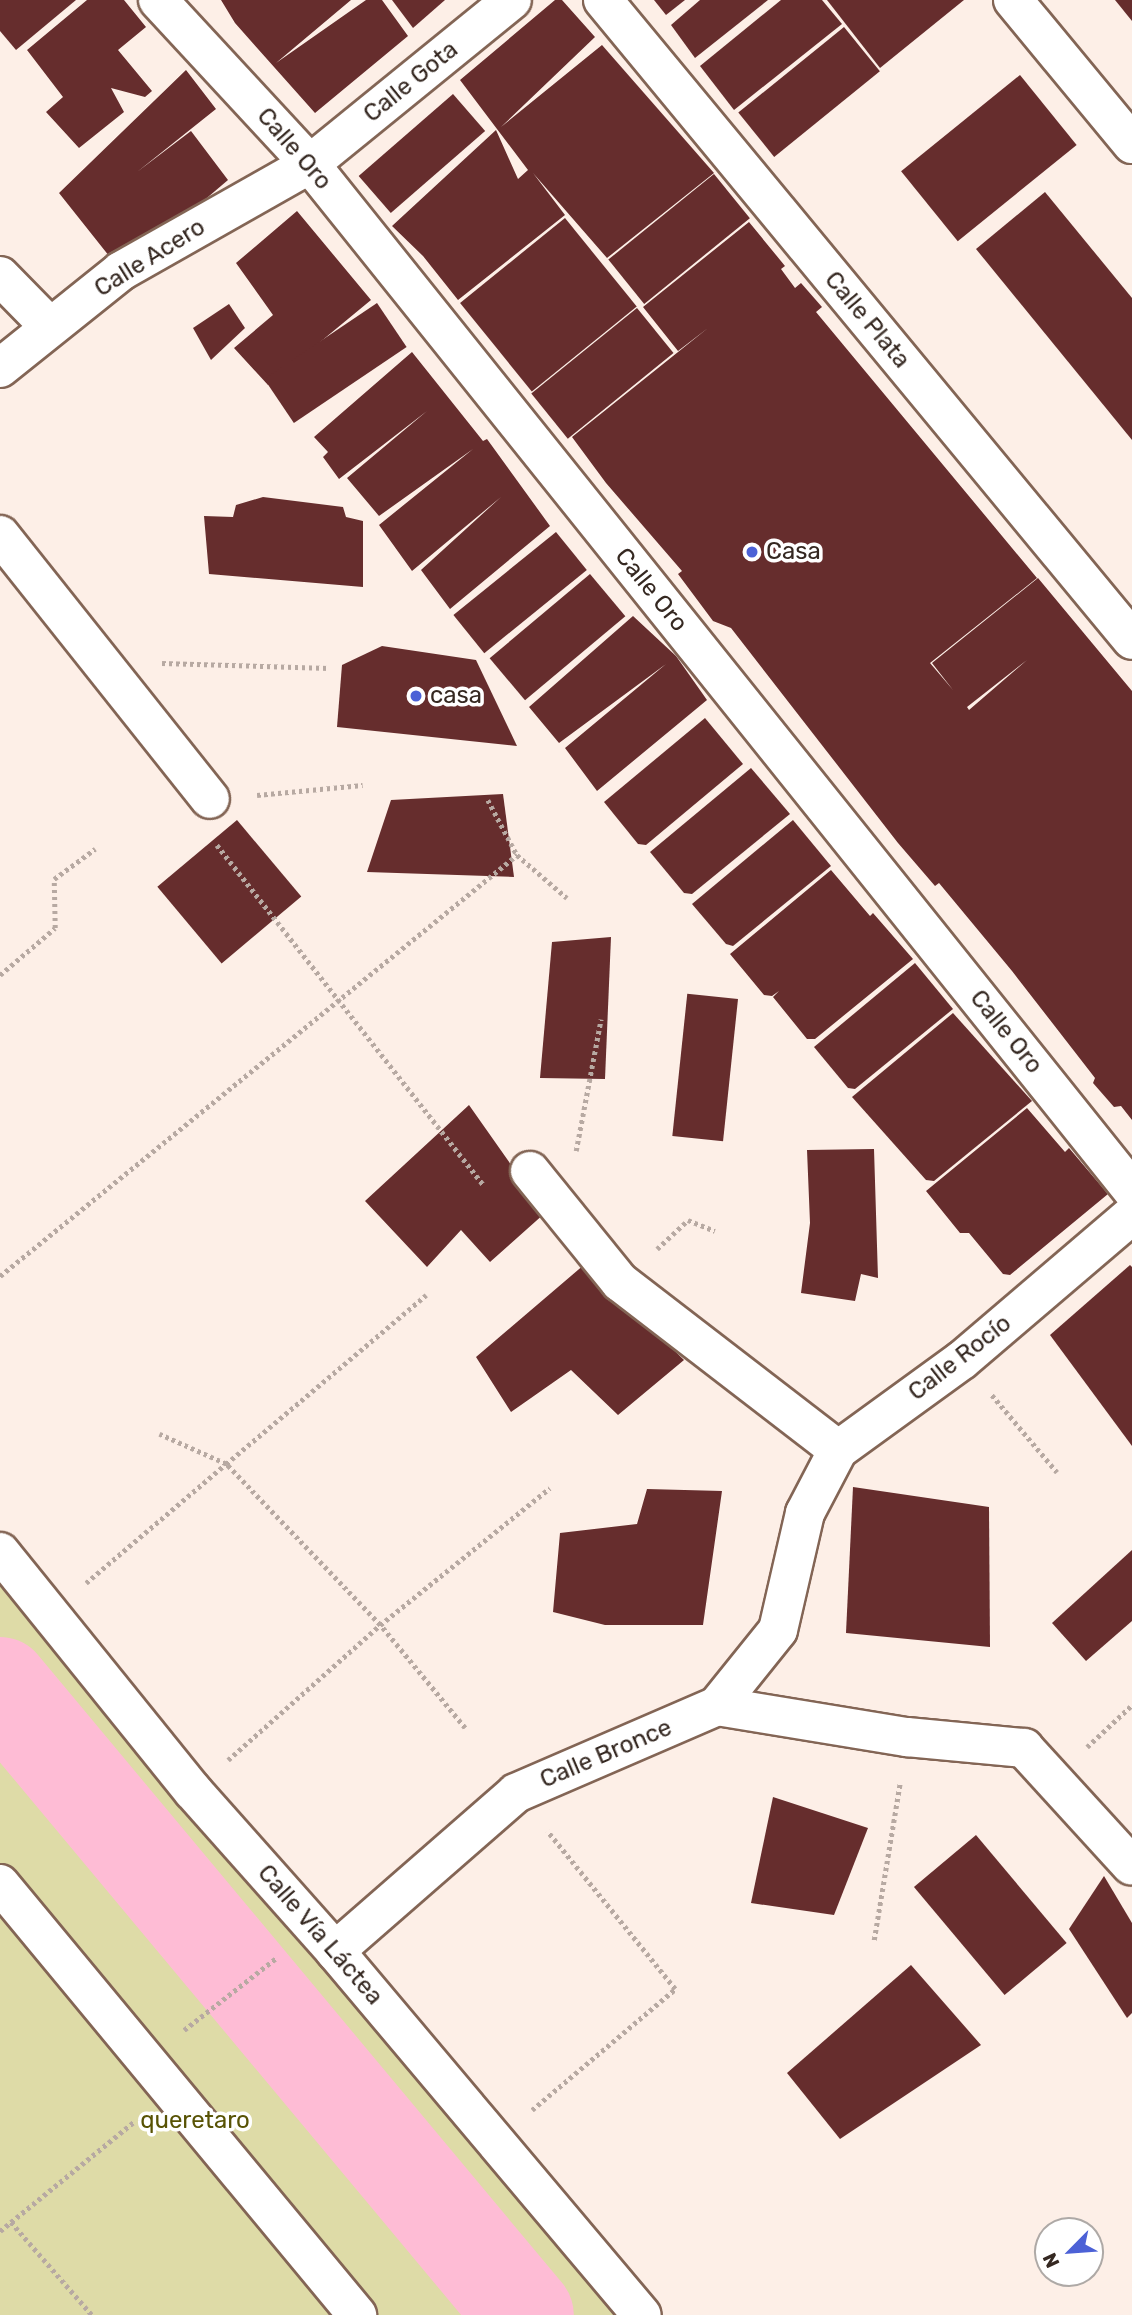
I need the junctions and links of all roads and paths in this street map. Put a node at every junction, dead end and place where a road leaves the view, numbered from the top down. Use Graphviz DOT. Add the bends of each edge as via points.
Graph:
graph roads {
  1 [pos="158,0"];
  2 [pos="512,0"];
  3 [pos="603,0"];
  4 [pos="1013,0"];
  5 [pos="1132,144"];
  6 [pos="310,164"];
  7 [pos="0,275"];
  8 [pos="49,326"];
  9 [pos="0,368"];
  10 [pos="0,536"];
  11 [pos="1132,640"];
  12 [pos="99,661"];
  13 [pos="329,668"];
  14 [pos="363,785"];
  15 [pos="210,799"];
  16 [pos="488,800"];
  17 [pos="95,849"];
  18 [pos="517,855"];
  19 [pos="567,898"];
  20 [pos="0,975"];
  21 [pos="337,999"];
  22 [pos="601,1018"];
  23 [pos="530,1171"];
  24 [pos="1132,1190"];
  25 [pos="564,1213"];
  26 [pos="1132,1215"];
  27 [pos="715,1231"];
  28 [pos="0,1276"];
  29 [pos="620,1282"];
  30 [pos="426,1295"];
  31 [pos="962,1360"];
  32 [pos="159,1434"];
  33 [pos="838,1450"];
  34 [pos="226,1464"];
  35 [pos="1057,1472"];
  36 [pos="550,1488"];
  37 [pos="805,1513"];
  38 [pos="0,1552"];
  39 [pos="50,1613"];
  40 [pos="380,1625"];
  41 [pos="1132,1705"];
  42 [pos="717,1706"];
  43 [pos="465,1728"];
  44 [pos="907,1737"];
  45 [pos="1084,1750"];
  46 [pos="193,1791"];
  47 [pos="516,1793"];
  48 [pos="1131,1865"];
  49 [pos="0,1884"];
  50 [pos="874,1940"];
  51 [pos="335,1951"];
  52 [pos="264,1967"];
  53 [pos="205,2013"];
  54 [pos="170,2091"];
  55 [pos="497,2140"];
  56 [pos="11,2222"];
  57 [pos="0,2231"];
  58 [pos="92,2315"];
  59 [pos="357,2315"];
  60 [pos="642,2315"];
  1 -- 6 [label="street, Calle Oro"];
  2 -- 6 [label="street, Calle Gota"];
  3 -- 11 [label="street, Calle Plata"];
  4 -- 5 [label="street"];
  6 -- 8 [label="street, Calle Acero" via="121,271"];
  6 -- 24 [label="street, Calle Oro"];
  7 -- 8 [label="street"];
  8 -- 9 [label="street, Calle Acero"];
  10 -- 12 [label="street"];
  12 -- 13 [label="path"];
  12 -- 15 [label="street"];
  14 -- 15 [label="path"];
  15 -- 21 [label="path" via="197,819"];
  16 -- 18 [label="path"];
  17 -- 20 [label="path" via="54,879 55,928"];
  18 -- 19 [label="path"];
  18 -- 21 [label="path"];
  21 -- 23 [label="path" via="495,1200"];
  21 -- 28 [label="path"];
  22 -- 25 [label="path"];
  23 -- 25 [label="street"];
  25 -- 29 [label="street"];
  26 -- 31 [label="street, Calle Rocío"];
  27 -- 29 [label="path" via="688,1220"];
  29 -- 33 [label="street"];
  30 -- 34 [label="path"];
  31 -- 33 [label="street, Calle Rocío"];
  31 -- 35 [label="path"];
  32 -- 34 [label="path"];
  33 -- 37 [label="street, Calle Rocío"];
  34 -- 39 [label="path"];
  34 -- 40 [label="path"];
  36 -- 40 [label="path"];
  37 -- 42 [label="street, Calle Bronce" via="778,1630"];
  38 -- 39 [label="street, Calle Vía Láctea"];
  39 -- 46 [label="street, Calle Vía Láctea"];
  40 -- 43 [label="path"];
  40 -- 46 [label="path"];
  41 -- 45 [label="path"];
  42 -- 44 [label="street"];
  42 -- 47 [label="street, Calle Bronce"];
  44 -- 48 [label="street" via="1024,1748"];
  44 -- 50 [label="path"];
  46 -- 51 [label="street, Calle Vía Láctea"];
  47 -- 51 [label="street, Calle Bronce"];
  47 -- 55 [label="path" via="675,1989"];
  49 -- 54 [label="street"];
  51 -- 55 [label="street, Calle Vía Láctea"];
  52 -- 53 [label="path"];
  54 -- 56 [label="path"];
  54 -- 59 [label="street"];
  55 -- 60 [label="street, Calle Vía Láctea"];
  56 -- 57 [label="path"];
  56 -- 58 [label="path"];
}
